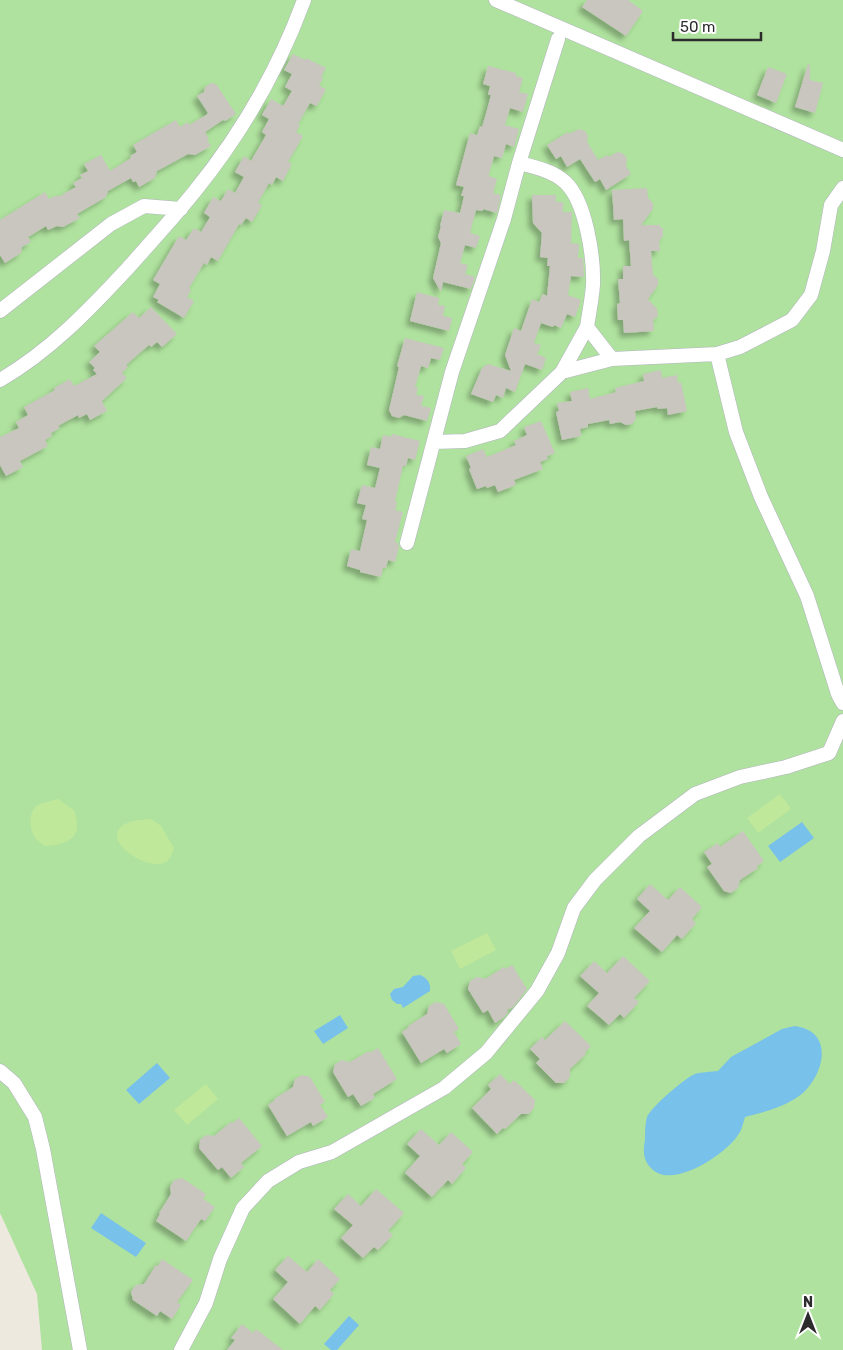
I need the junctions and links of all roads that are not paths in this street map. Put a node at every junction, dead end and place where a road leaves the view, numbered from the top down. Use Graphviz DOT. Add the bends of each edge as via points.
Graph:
graph roads {
  1 [pos="304,0"];
  2 [pos="496,0"];
  3 [pos="513,0"];
  4 [pos="533,17"];
  5 [pos="558,39"];
  6 [pos="843,150"];
  7 [pos="520,163"];
  8 [pos="843,188"];
  9 [pos="181,209"];
  10 [pos="0,311"];
  11 [pos="587,327"];
  12 [pos="717,354"];
  13 [pos="612,358"];
  14 [pos="562,372"];
  15 [pos="0,380"];
  16 [pos="434,442"];
  17 [pos="407,543"];
  18 [pos="843,703"];
  19 [pos="843,722"];
  20 [pos="843,752"];
  21 [pos="829,753"];
  22 [pos="0,1071"];
  23 [pos="80,1350"];
  24 [pos="181,1350"];
  1 -- 9 [label="street" via="256,100 218,160"];
  2 -- 4 [label="street"];
  3 -- 4 [label="street"];
  4 -- 6 [label="street"];
  5 -- 7 [label="street"];
  7 -- 11 [label="street" via="543,169 566,182 579,204 589,238 593,284"];
  7 -- 16 [label="street" via="452,372"];
  8 -- 12 [label="street" via="831,205 812,295 792,320 740,348"];
  9 -- 10 [label="street" via="144,206 110,224"];
  9 -- 15 [label="street" via="70,328 29,362"];
  11 -- 13 [label="street"];
  11 -- 14 [label="street"];
  12 -- 13 [label="street"];
  12 -- 18 [label="street" via="736,432 761,496 808,596"];
  13 -- 14 [label="street"];
  14 -- 16 [label="street" via="500,431 465,441"];
  16 -- 17 [label="street"];
  19 -- 21 [label="street"];
  20 -- 21 [label="street"];
  21 -- 24 [label="street" via="740,777 695,794 639,836 595,880 574,908 558,953 537,991 486,1053 444,1088 332,1152 299,1162 268,1182 243,1208 220,1259 206,1302"];
  22 -- 23 [label="street" via="14,1083 35,1117"];
}
